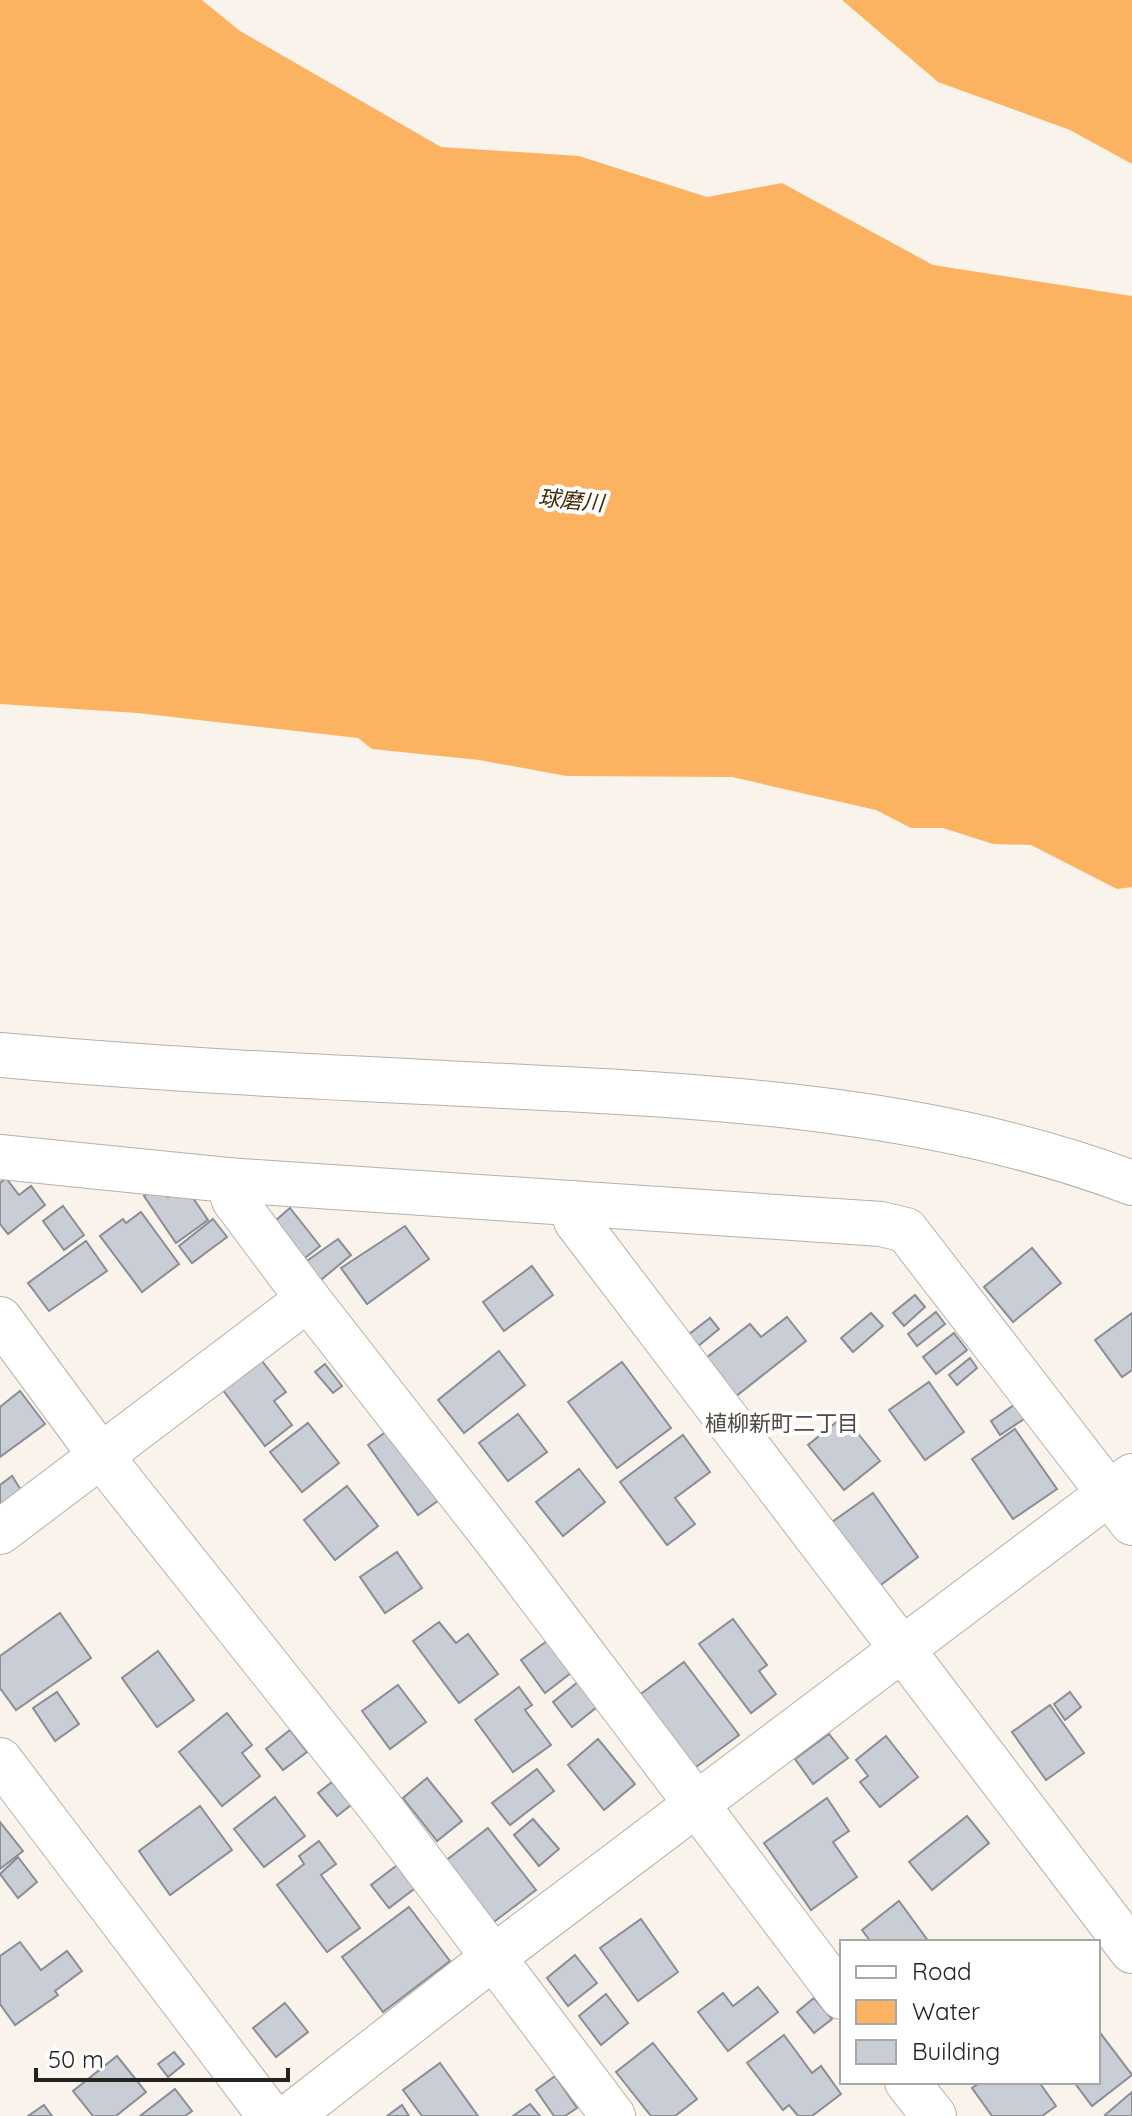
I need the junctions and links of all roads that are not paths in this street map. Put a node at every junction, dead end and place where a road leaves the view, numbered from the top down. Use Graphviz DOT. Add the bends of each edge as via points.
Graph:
graph roads {
  1 [pos="0,1055"];
  2 [pos="0,1157"];
  3 [pos="227,1180"];
  4 [pos="1132,1183"];
  5 [pos="572,1203"];
  6 [pos="308,1299"];
  7 [pos="0,1319"];
  8 [pos="101,1456"];
  9 [pos="1125,1497"];
  10 [pos="0,1532"];
  11 [pos="902,1650"];
  12 [pos="0,1760"];
  13 [pos="698,1804"];
  14 [pos="1132,1951"];
  15 [pos="495,1956"];
  16 [pos="840,1994"];
  17 [pos="909,2084"];
  18 [pos="270,2116"];
  19 [pos="290,2116"];
  20 [pos="613,2116"];
  21 [pos="934,2116"];
  1 -- 4 [label="street" via="691,1095 942,1127"];
  2 -- 3 [label="street"];
  3 -- 5 [label="street"];
  3 -- 6 [label="street" via="234,1200"];
  5 -- 9 [label="street" via="906,1230"];
  5 -- 11 [label="street" via="576,1221"];
  6 -- 8 [label="street"];
  6 -- 13 [label="street"];
  7 -- 8 [label="street"];
  8 -- 10 [label="street"];
  8 -- 15 [label="street"];
  9 -- 11 [label="street"];
  11 -- 13 [label="street"];
  11 -- 14 [label="street"];
  12 -- 18 [label="street"];
  13 -- 15 [label="street"];
  13 -- 16 [label="street"];
  15 -- 19 [label="street"];
  15 -- 20 [label="street"];
  17 -- 21 [label="street"];
}
